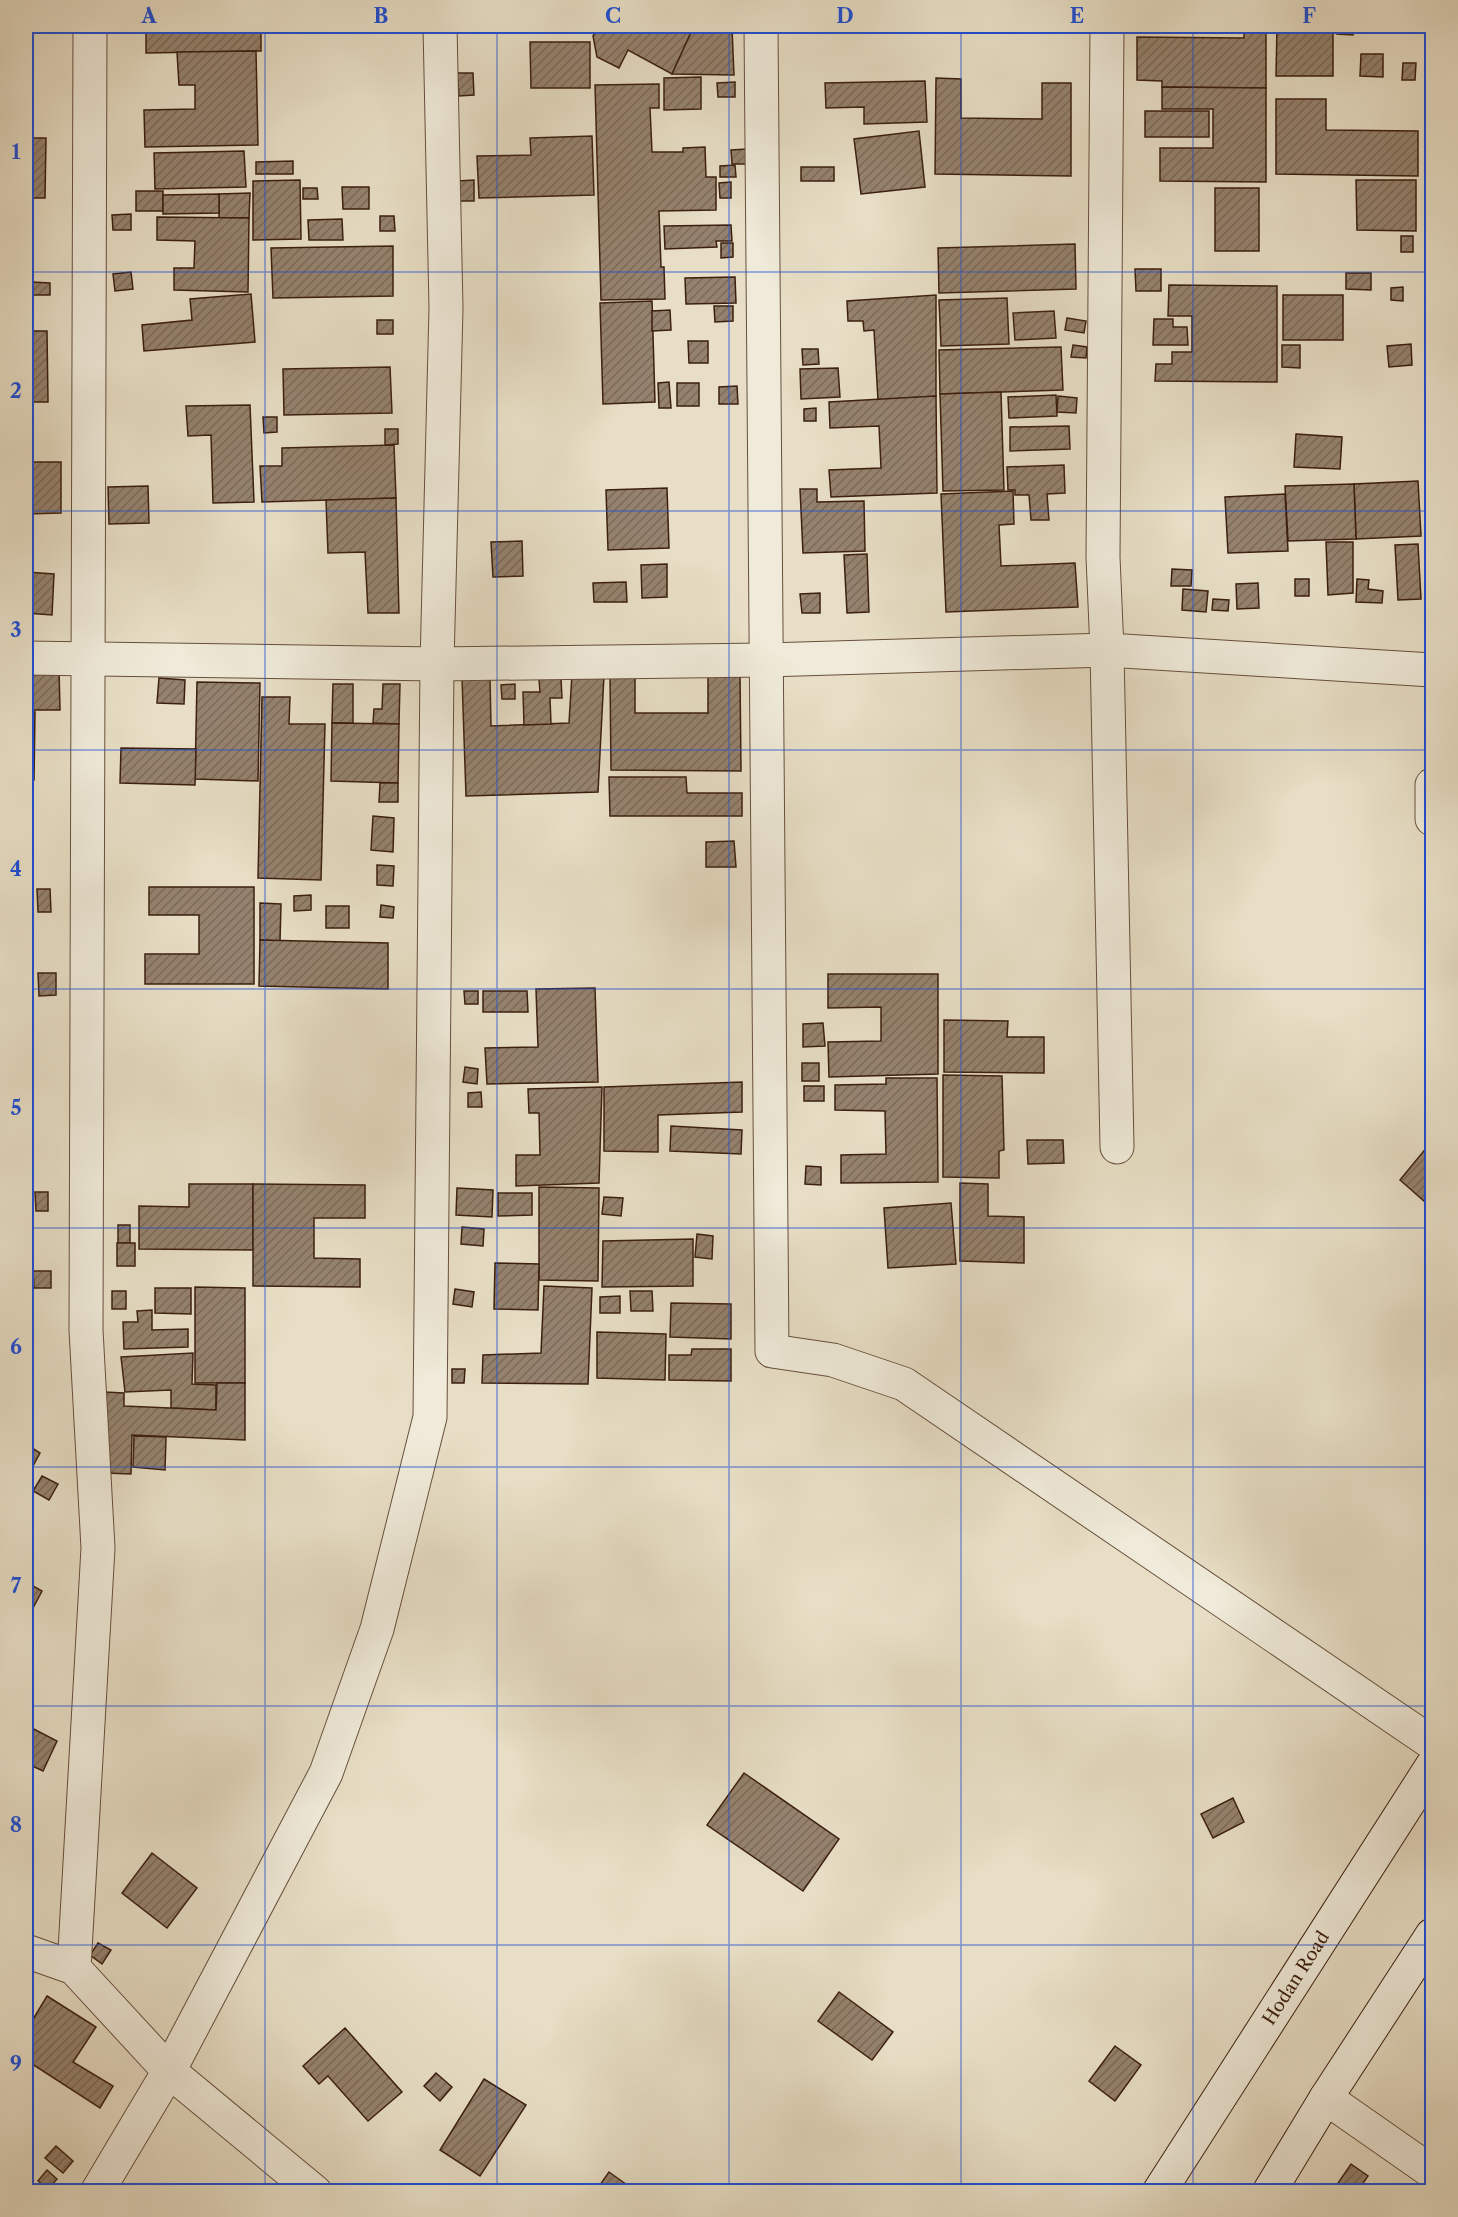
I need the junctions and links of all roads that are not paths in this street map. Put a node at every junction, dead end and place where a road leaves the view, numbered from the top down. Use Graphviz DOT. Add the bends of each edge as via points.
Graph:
graph roads {
  1 [pos="90,26"];
  2 [pos="440,26"];
  3 [pos="762,26"];
  4 [pos="1107,26"];
  5 [pos="1107,650"];
  6 [pos="26,658"];
  7 [pos="90,660"];
  8 [pos="766,660"];
  9 [pos="437,664"];
  10 [pos="1432,670"];
  11 [pos="1432,785"];
  12 [pos="1432,819"];
  13 [pos="1117,1147"];
  14 [pos="1432,1743"];
  15 [pos="1432,1766"];
  16 [pos="1432,1935"];
  17 [pos="26,1951"];
  18 [pos="74,1968"];
  19 [pos="169,2071"];
  20 [pos="1326,2098"];
  21 [pos="1432,2172"];
  22 [pos="97,2192"];
  23 [pos="315,2192"];
  24 [pos="1159,2192"];
  25 [pos="1269,2192"];
  1 -- 7 [label="street"];
  2 -- 9 [label="street" via="446,308"];
  3 -- 8 [label="street"];
  4 -- 5 [label="street" via="1103,557"];
  5 -- 8 [label="street"];
  5 -- 10 [label="street"];
  5 -- 13 [label="street"];
  6 -- 7 [label="street"];
  7 -- 9 [label="street"];
  7 -- 18 [label="street" via="86,1330 98,1548"];
  8 -- 9 [label="street"];
  8 -- 14 [label="street" via="772,1351 833,1360 904,1384"];
  9 -- 19 [label="street" via="430,1417 377,1629 326,1773"];
  11 -- 12 [label="street"];
  15 -- 24 [label="street, Hodan Road"];
  16 -- 20 [label="street"];
  17 -- 18 [label="street"];
  18 -- 19 [label="street"];
  19 -- 22 [label="street"];
  19 -- 23 [label="street"];
  20 -- 21 [label="street"];
  20 -- 25 [label="street"];
}
